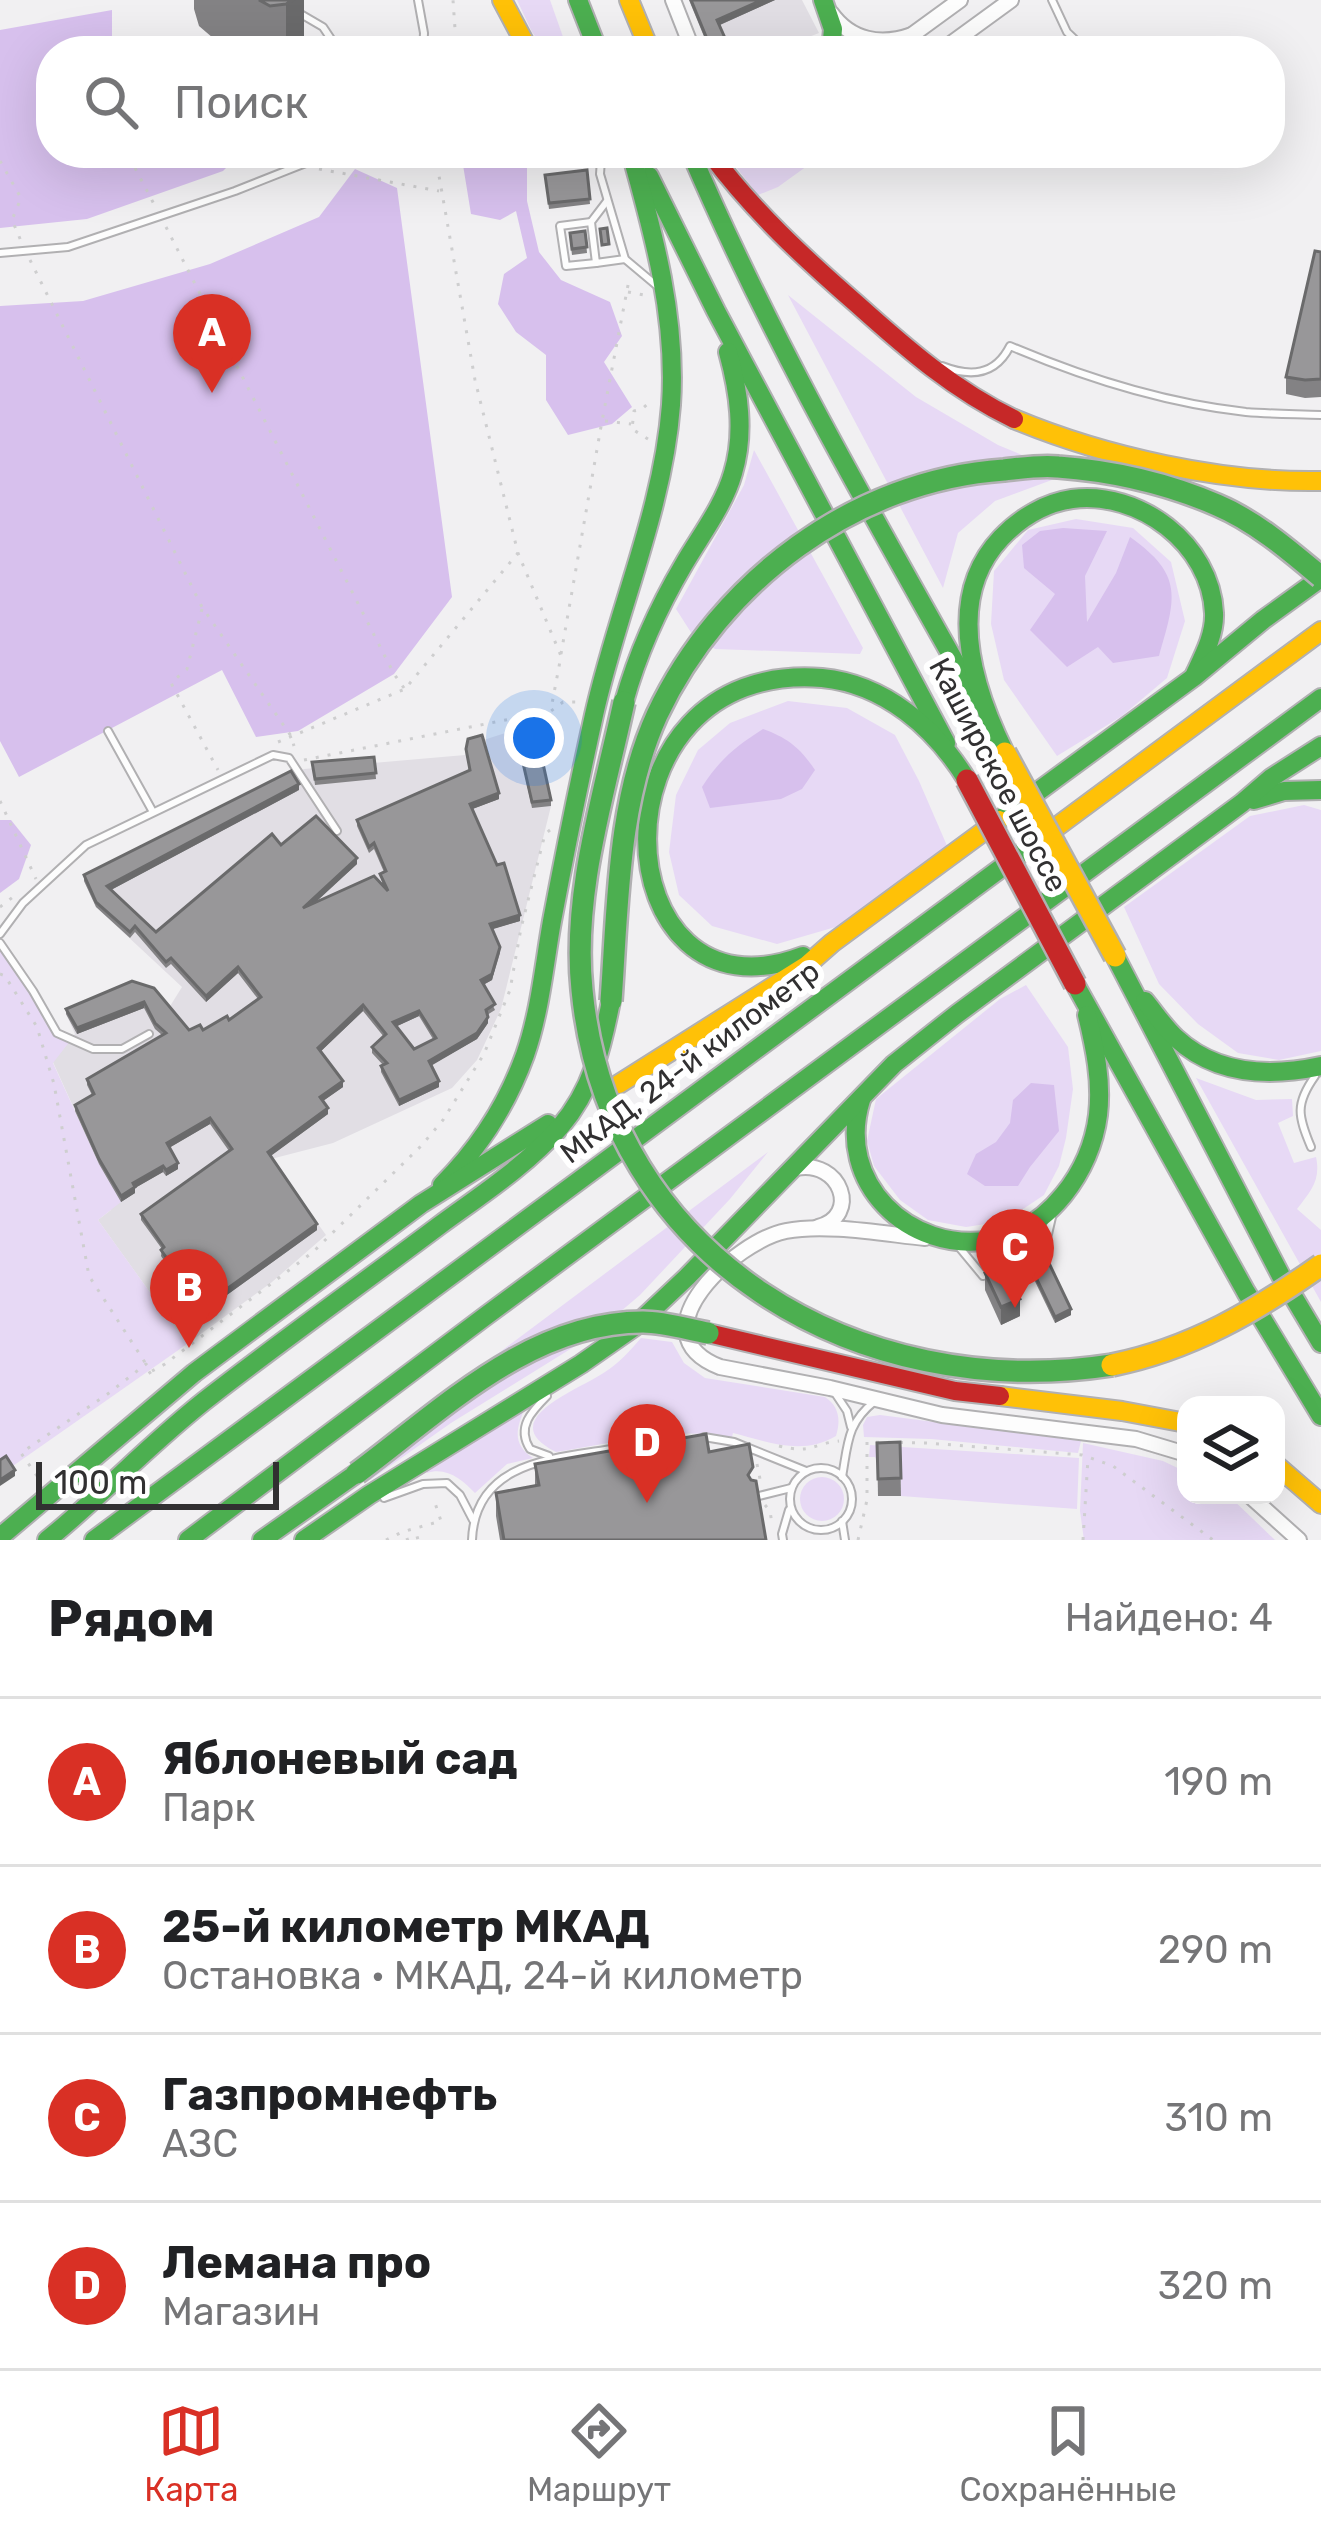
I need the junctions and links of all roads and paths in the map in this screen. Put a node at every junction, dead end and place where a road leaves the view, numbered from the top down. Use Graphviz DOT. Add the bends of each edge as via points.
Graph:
graph roads {
  1 [pos="418,0"];
  2 [pos="453,0"];
  3 [pos="502,0"];
  4 [pos="578,0"];
  5 [pos="629,0"];
  6 [pos="673,0"];
  7 [pos="960,0"];
  8 [pos="1011,0"];
  9 [pos="1052,0"];
  10 [pos="825,4"];
  11 [pos="289,8"];
  12 [pos="912,34"];
  13 [pos="329,36"];
  14 [pos="424,36"];
  15 [pos="454,36"];
  16 [pos="521,36"];
  17 [pos="592,36"];
  18 [pos="644,36"];
  19 [pos="687,36"];
  20 [pos="832,36"];
  21 [pos="859,36"];
  22 [pos="906,36"];
  23 [pos="909,36"];
  24 [pos="962,36"];
  25 [pos="1071,36"];
  26 [pos="0,161"];
  27 [pos="135,168"];
  28 [pos="295,168"];
  29 [pos="312,168"];
  30 [pos="437,168"];
  31 [pos="600,168"];
  32 [pos="639,168"];
  33 [pos="643,168"];
  34 [pos="697,168"];
  35 [pos="720,168"];
  36 [pos="441,191"];
  37 [pos="607,201"];
  38 [pos="160,216"];
  39 [pos="591,222"];
  40 [pos="26,251"];
  41 [pos="0,253"];
  42 [pos="625,259"];
  43 [pos="596,262"];
  44 [pos="658,296"];
  45 [pos="716,310"];
  46 [pos="916,356"];
  47 [pos="655,397"];
  48 [pos="1321,416"];
  49 [pos="602,421"];
  50 [pos="633,424"];
  51 [pos="650,441"];
  52 [pos="1321,472"];
  53 [pos="1270,478"];
  54 [pos="1321,481"];
  55 [pos="518,553"];
  56 [pos="1321,578"];
  57 [pos="1321,595"];
  58 [pos="202,607"];
  59 [pos="1321,631"];
  60 [pos="561,656"];
  61 [pos="1219,658"];
  62 [pos="1194,676"];
  63 [pos="405,689"];
  64 [pos="574,701"];
  65 [pos="1316,703"];
  66 [pos="551,710"];
  67 [pos="108,731"];
  68 [pos="291,736"];
  69 [pos="1001,746"];
  70 [pos="1321,746"];
  71 [pos="294,748"];
  72 [pos="954,756"];
  73 [pos="298,761"];
  74 [pos="218,770"];
  75 [pos="1321,790"];
  76 [pos="0,801"];
  77 [pos="1242,803"];
  78 [pos="153,812"];
  79 [pos="554,826"];
  80 [pos="337,831"];
  81 [pos="37,881"];
  82 [pos="0,934"];
  83 [pos="0,943"];
  84 [pos="832,943"];
  85 [pos="0,974"];
  86 [pos="1127,980"];
  87 [pos="1079,991"];
  88 [pos="149,1034"];
  89 [pos="1321,1067"];
  90 [pos="619,1084"];
  91 [pos="863,1093"];
  92 [pos="548,1124"];
  93 [pos="1311,1147"];
  94 [pos="787,1173"];
  95 [pos="421,1204"];
  96 [pos="1054,1208"];
  97 [pos="808,1229"];
  98 [pos="954,1240"];
  99 [pos="1321,1265"];
  100 [pos="1321,1343"];
  101 [pos="146,1364"];
  102 [pos="581,1364"];
  103 [pos="830,1388"];
  104 [pos="875,1401"];
  105 [pos="85,1408"];
  106 [pos="89,1414"];
  107 [pos="1321,1416"];
  108 [pos="1177,1423"];
  109 [pos="851,1427"];
  110 [pos="832,1441"];
  111 [pos="734,1442"];
  112 [pos="777,1446"];
  113 [pos="1177,1451"];
  114 [pos="1088,1457"];
  115 [pos="552,1458"];
  116 [pos="806,1471"];
  117 [pos="1285,1473"];
  118 [pos="842,1477"];
  119 [pos="41,1481"];
  120 [pos="429,1484"];
  121 [pos="791,1488"];
  122 [pos="759,1497"];
  123 [pos="1259,1504"];
  124 [pos="1321,1504"];
  125 [pos="790,1507"];
  126 [pos="346,1511"];
  127 [pos="473,1520"];
  128 [pos="842,1521"];
  129 [pos="774,1534"];
  130 [pos="1295,1536"];
  131 [pos="0,1537"];
  132 [pos="47,1540"];
  133 [pos="94,1540"];
  134 [pos="188,1540"];
  135 [pos="262,1540"];
  136 [pos="304,1540"];
  137 [pos="386,1540"];
  138 [pos="406,1540"];
  139 [pos="418,1540"];
  140 [pos="472,1540"];
  141 [pos="783,1540"];
  142 [pos="845,1540"];
  143 [pos="858,1540"];
  144 [pos="1083,1540"];
  145 [pos="1213,1540"];
  146 [pos="1312,1540"];
  1 -- 14 [label="lane"];
  2 -- 15 [label="path"];
  3 -- 16 [label="main road"];
  4 -- 17 [label="main road"];
  5 -- 18 [label="main road"];
  6 -- 19 [label="street"];
  7 -- 12 [label="street"];
  8 -- 24 [label="street"];
  9 -- 25 [label="lane"];
  10 -- 20 [label="main road"];
  10 -- 21 [label="street"];
  11 -- 13 [label="lane"];
  12 -- 22 [label="street"];
  12 -- 23 [label="street"];
  26 -- 40 [label="path" via="21,198 12,220"];
  27 -- 38 [label="path"];
  28 -- 38 [label="lane"];
  29 -- 36 [label="path"];
  30 -- 36 [label="path"];
  31 -- 37 [label="lane"];
  32 -- 44 [label="main road"];
  33 -- 45 [label="main road, Каширское шоссе"];
  34 -- 69 [label="main road, Каширское шоссе" via="770,326"];
  35 -- 46 [label="main road" via="777,233"];
  36 -- 55 [label="path" via="475,380"];
  37 -- 39 [label="lane"];
  37 -- 42 [label="lane"];
  38 -- 40 [label="lane" via="68,247"];
  38 -- 63 [label="path"];
  39 -- 43 [label="lane"];
  39 -- 43 [label="lane" via="560,226 566,266"];
  40 -- 41 [label="lane"];
  40 -- 58 [label="path"];
  42 -- 43 [label="lane"];
  42 -- 44 [label="lane"];
  44 -- 49 [label="path" via="628,292"];
  44 -- 95 [label="main road" via="672,365 668,437 599,692 535,1024 488,1129"];
  45 -- 72 [label="main road, Каширское шоссе"];
  45 -- 99 [label="main road, bridge" via="741,405 739,453 629,676 580,943 596,1070 652,1188 686,1232 773,1304 868,1347 963,1369 1056,1373 1123,1363 1240,1320"];
  46 -- 48 [label="lane" via="976,373 997,365 1010,346 1166,399"];
  46 -- 53 [label="main road" via="977,398 1102,451"];
  47 -- 50 [label="path" via="634,411"];
  49 -- 50 [label="path"];
  49 -- 60 [label="path"];
  50 -- 51 [label="path"];
  52 -- 53 [label="main road"];
  53 -- 54 [label="main road"];
  55 -- 60 [label="path"];
  55 -- 63 [label="path"];
  56 -- 61 [label="main road"];
  56 -- 132 [label="main road, bridge" via="1216,505 1120,473 1068,467 961,473 908,487 807,536 718,616 657,716 628,810 601,1055 563,1124 207,1399"];
  57 -- 61 [label="main road"];
  58 -- 68 [label="path"];
  58 -- 74 [label="path" via="187,669 171,683"];
  59 -- 133 [label="main road, МКАД, 24-й километр"];
  60 -- 66 [label="path"];
  61 -- 62 [label="main road"];
  62 -- 69 [label="main road" via="1214,612 1182,538 1127,505 1072,499 1043,507 993,544 971,599 976,673"];
  62 -- 84 [label="main road"];
  63 -- 68 [label="path"];
  64 -- 66 [label="path"];
  65 -- 134 [label="main road"];
  66 -- 73 [label="path"];
  67 -- 78 [label="lane"];
  68 -- 71 [label="path"];
  69 -- 86 [label="main road, Каширское шоссе, bridge"];
  70 -- 77 [label="main road"];
  72 -- 84 [label="main road" via="872,691 809,676 746,688 690,724 670,749 654,783 646,853 659,906 680,935 738,967 796,960"];
  72 -- 87 [label="main road, Каширское шоссе, bridge"];
  75 -- 77 [label="main road" via="1284,790"];
  76 -- 81 [label="path"];
  77 -- 91 [label="main road"];
  78 -- 80 [label="lane" via="273,755 289,758"];
  78 -- 82 [label="lane" via="86,845"];
  79 -- 101 [label="path" via="545,834 504,1007 443,1120 314,1252 184,1350 150,1372"];
  83 -- 88 [label="lane" via="70,1041 122,1049"];
  84 -- 90 [label="main road"];
  85 -- 101 [label="path" via="43,1046 89,1276"];
  86 -- 89 [label="main road" via="1177,1039 1234,1070"];
  86 -- 100 [label="main road, Каширское шоссе"];
  87 -- 96 [label="main road" via="1100,1103 1086,1161"];
  87 -- 107 [label="main road, Каширское шоссе"];
  89 -- 93 [label="lane" via="1300,1103"];
  91 -- 94 [label="main road"];
  91 -- 98 [label="main road" via="854,1137 864,1178 908,1225"];
  92 -- 95 [label="main road"];
  94 -- 97 [label="street" via="815,1167 840,1190 832,1222"];
  94 -- 102 [label="main road" via="634,1327"];
  95 -- 131 [label="main road" via="194,1373"];
  96 -- 98 [label="main road" via="1004,1236"];
  96 -- 98 [label="lane" via="1042,1260 983,1276"];
  97 -- 98 [label="street"];
  97 -- 103 [label="street" via="742,1250 694,1299 686,1328 710,1363"];
  101 -- 105 [label="path"];
  102 -- 115 [label="lane" via="525,1426 530,1449"];
  102 -- 126 [label="main road"];
  103 -- 104 [label="street"];
  103 -- 109 [label="lane"];
  104 -- 109 [label="lane"];
  104 -- 113 [label="street"];
  105 -- 106 [label="path"];
  105 -- 119 [label="path" via="21,1454"];
  108 -- 135 [label="main road, bridge" via="955,1391 644,1322 576,1331 495,1370"];
  109 -- 118 [label="lane"];
  110 -- 112 [label="path" via="809,1450"];
  111 -- 115 [label="lane" via="671,1440"];
  111 -- 116 [label="lane"];
  111 -- 122 [label="path" via="732,1452 758,1466"];
  114 -- 143 [label="path" via="867,1442"];
  114 -- 144 [label="path"];
  114 -- 145 [label="path" via="1113,1466"];
  115 -- 127 [label="lane" via="496,1484"];
  116 -- 118 [label="lane" via="825,1468"];
  116 -- 121 [label="lane"];
  117 -- 124 [label="main road"];
  118 -- 128 [label="lane" via="852,1499"];
  120 -- 126 [label="lane"];
  120 -- 127 [label="lane" via="455,1489"];
  120 -- 137 [label="path" via="441,1521"];
  121 -- 122 [label="lane"];
  121 -- 125 [label="lane"];
  122 -- 129 [label="path"];
  123 -- 130 [label="street"];
  125 -- 128 [label="lane" via="817,1530"];
  125 -- 141 [label="lane"];
  126 -- 136 [label="main road"];
  127 -- 140 [label="lane"];
  128 -- 142 [label="lane"];
  130 -- 146 [label="street"];
  138 -- 139 [label="path"];
}
